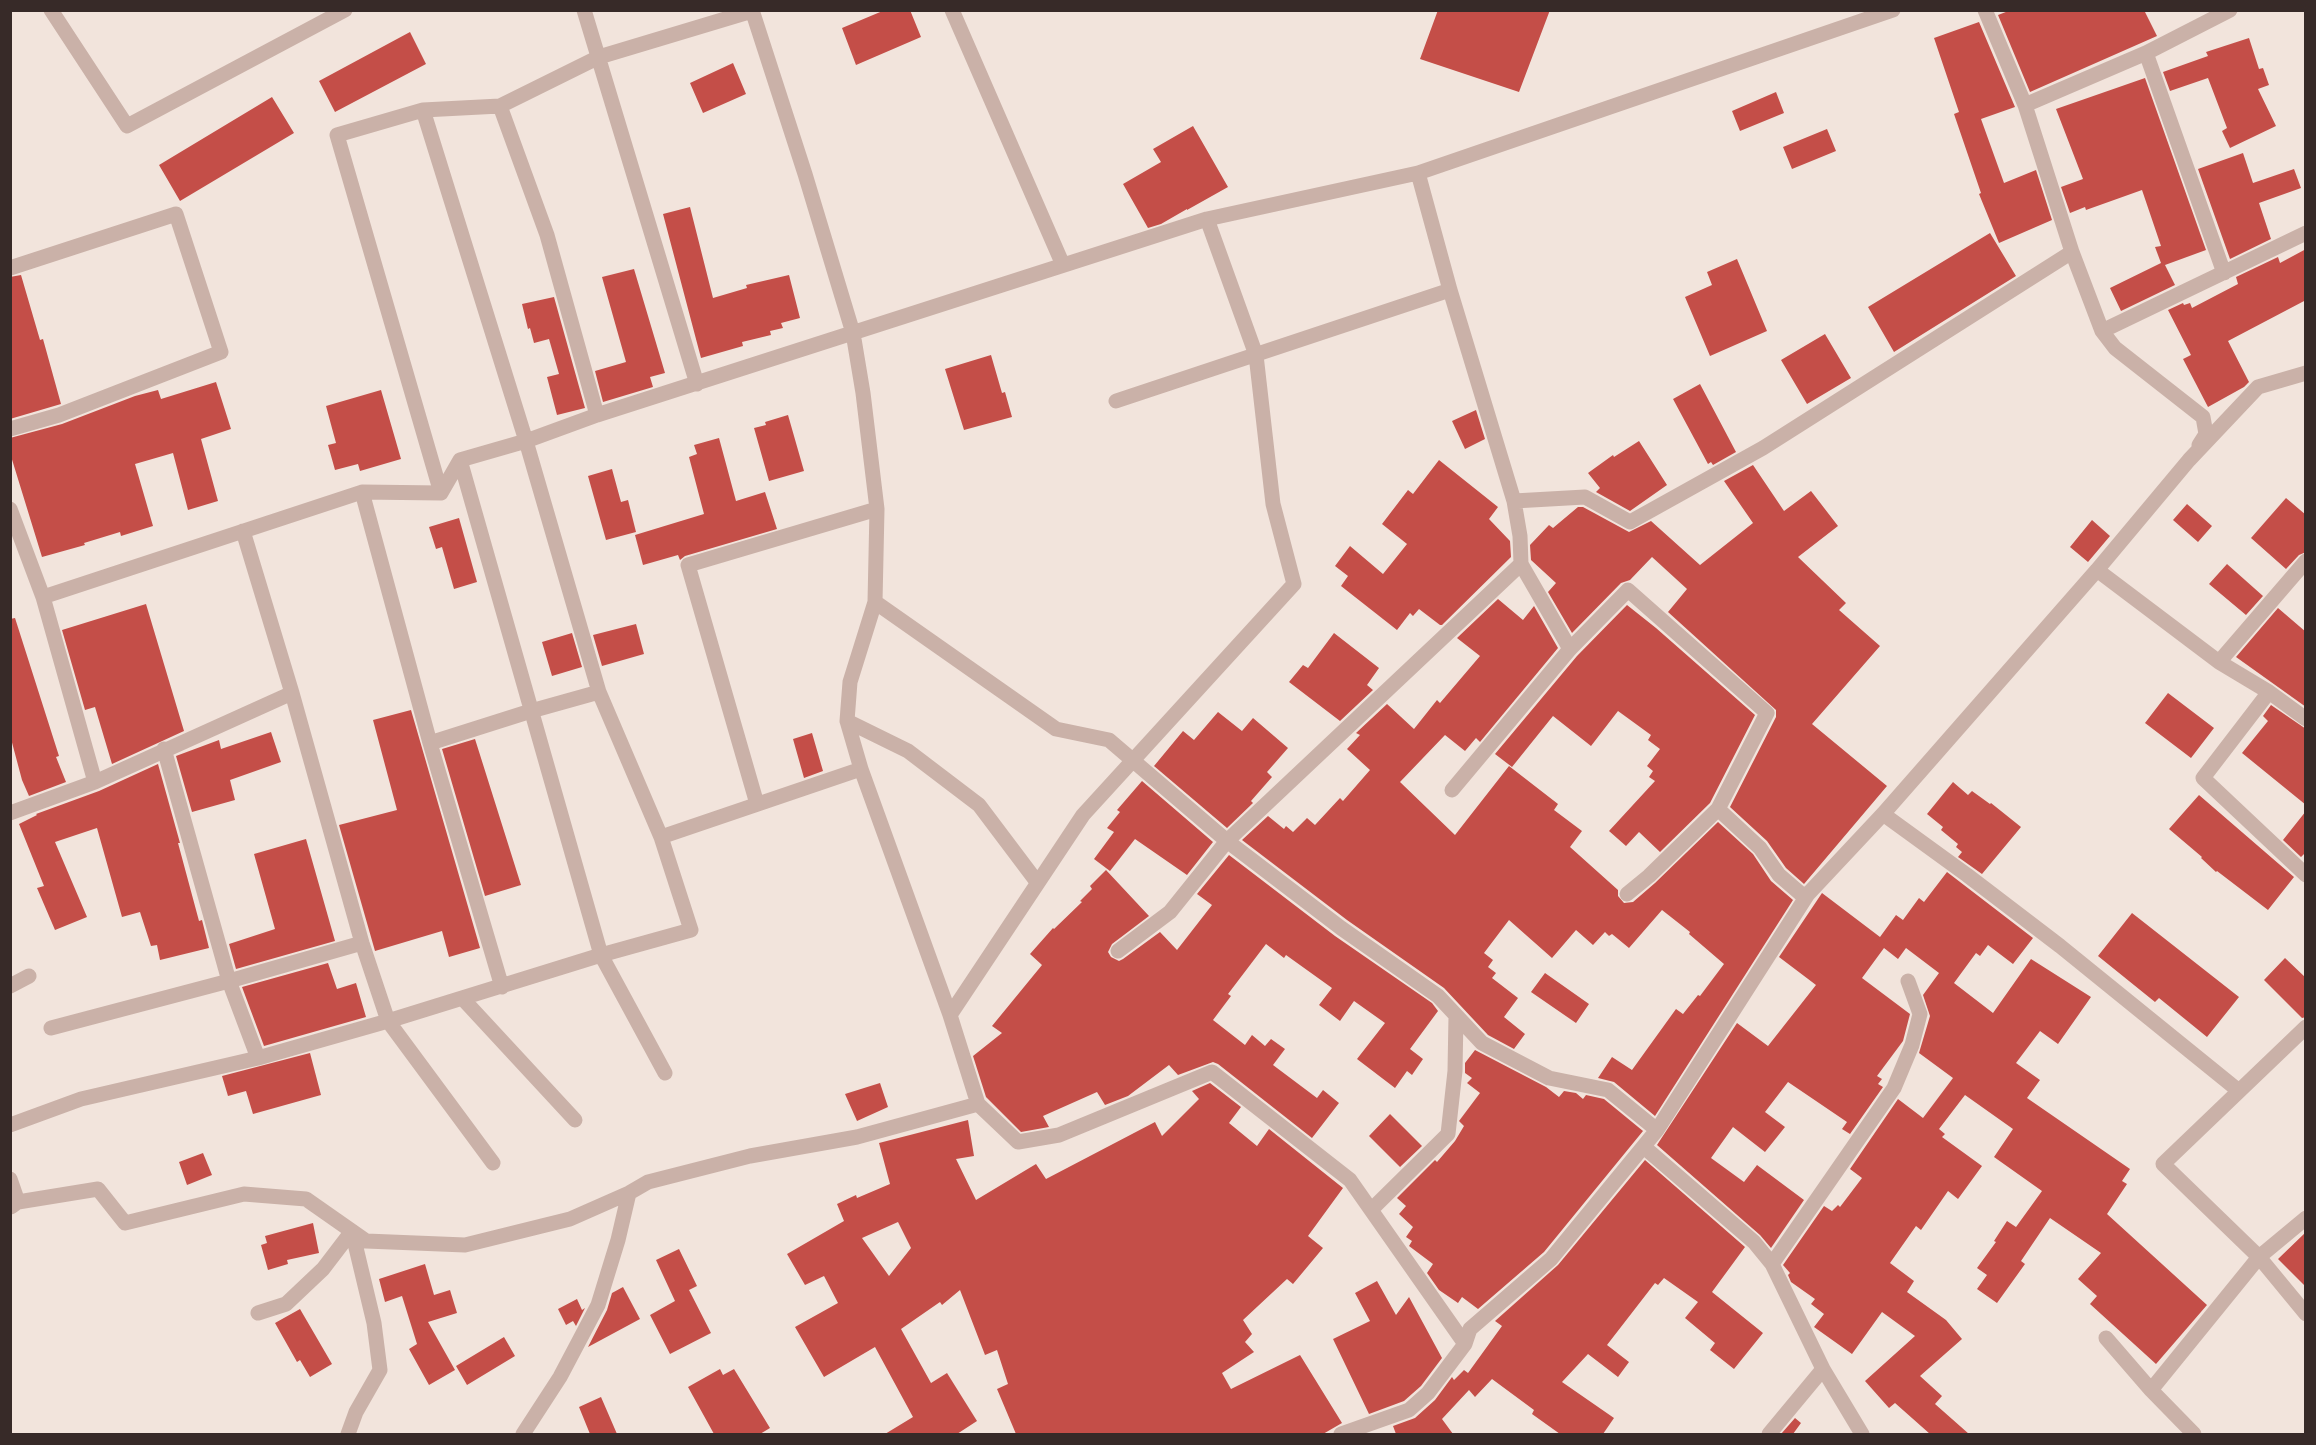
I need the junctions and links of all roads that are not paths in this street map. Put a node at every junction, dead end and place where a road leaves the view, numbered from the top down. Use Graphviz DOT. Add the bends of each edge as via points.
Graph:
graph roads {
  1 [pos="51,10"];
  2 [pos="345,10"];
  3 [pos="584,10"];
  4 [pos="952,10"];
  5 [pos="1893,10"];
  6 [pos="1985,10"];
  7 [pos="2230,10"];
  8 [pos="752,11"];
  9 [pos="2146,53"];
  10 [pos="599,57"];
  11 [pos="2025,105"];
  12 [pos="501,106"];
  13 [pos="423,110"];
  14 [pos="1418,173"];
  15 [pos="1207,219"];
  16 [pos="2306,233"];
  17 [pos="2072,252"];
  18 [pos="1063,265"];
  19 [pos="10,268"];
  20 [pos="2224,273"];
  21 [pos="1450,290"];
  22 [pos="2102,331"];
  23 [pos="853,333"];
  24 [pos="1256,355"];
  25 [pos="2306,373"];
  26 [pos="697,384"];
  27 [pos="1116,401"];
  28 [pos="597,415"];
  29 [pos="10,429"];
  30 [pos="526,441"];
  31 [pos="460,460"];
  32 [pos="2189,460"];
  33 [pos="362,492"];
  34 [pos="441,493"];
  35 [pos="1514,501"];
  36 [pos="10,508"];
  37 [pos="877,509"];
  38 [pos="243,531"];
  39 [pos="2306,561"];
  40 [pos="1521,564"];
  41 [pos="2097,570"];
  42 [pos="43,597"];
  43 [pos="875,602"];
  44 [pos="1570,649"];
  45 [pos="2219,662"];
  46 [pos="599,692"];
  47 [pos="2269,692"];
  48 [pos="292,693"];
  49 [pos="531,711"];
  50 [pos="2306,719"];
  51 [pos="848,721"];
  52 [pos="430,743"];
  53 [pos="164,749"];
  54 [pos="1133,760"];
  55 [pos="861,769"];
  56 [pos="95,782"];
  57 [pos="1452,790"];
  58 [pos="757,804"];
  59 [pos="1718,809"];
  60 [pos="10,813"];
  61 [pos="1883,814"];
  62 [pos="661,837"];
  63 [pos="1227,841"];
  64 [pos="2306,875"];
  65 [pos="1037,882"];
  66 [pos="1627,894"];
  67 [pos="1808,894"];
  68 [pos="362,943"];
  69 [pos="1118,951"];
  70 [pos="601,955"];
  71 [pos="29,976"];
  72 [pos="229,981"];
  73 [pos="1908,981"];
  74 [pos="10,986"];
  75 [pos="502,987"];
  76 [pos="463,999"];
  77 [pos="950,1015"];
  78 [pos="1456,1016"];
  79 [pos="388,1021"];
  80 [pos="2306,1027"];
  81 [pos="51,1028"];
  82 [pos="258,1058"];
  83 [pos="665,1074"];
  84 [pos="2239,1091"];
  85 [pos="978,1104"];
  86 [pos="575,1120"];
  87 [pos="10,1125"];
  88 [pos="1657,1130"];
  89 [pos="1644,1147"];
  90 [pos="493,1163"];
  91 [pos="10,1179"];
  92 [pos="629,1193"];
  93 [pos="14,1205"];
  94 [pos="1371,1210"];
  95 [pos="2306,1218"];
  96 [pos="352,1231"];
  97 [pos="2259,1257"];
  98 [pos="1772,1264"];
  99 [pos="258,1313"];
  100 [pos="2306,1314"];
  101 [pos="2106,1338"];
  102 [pos="1464,1344"];
  103 [pos="1823,1369"];
  104 [pos="2151,1390"];
  105 [pos="348,1434"];
  106 [pos="523,1434"];
  107 [pos="1341,1434"];
  108 [pos="1769,1434"];
  109 [pos="1862,1434"];
  110 [pos="2194,1434"];
  1 -- 2 [label="street" via="127,126"];
  3 -- 10 [label="street"];
  4 -- 18 [label="street"];
  5 -- 14 [label="street"];
  6 -- 11 [label="street"];
  7 -- 9 [label="street"];
  8 -- 10 [label="street"];
  8 -- 23 [label="street"];
  9 -- 11 [label="street"];
  9 -- 20 [label="street"];
  10 -- 12 [label="street"];
  10 -- 26 [label="street"];
  11 -- 17 [label="street"];
  12 -- 13 [label="street"];
  12 -- 28 [label="street" via="547,235"];
  13 -- 30 [label="street"];
  13 -- 34 [label="street" via="337,135"];
  14 -- 15 [label="street"];
  14 -- 21 [label="street"];
  15 -- 18 [label="street"];
  15 -- 24 [label="street"];
  16 -- 20 [label="street"];
  17 -- 22 [label="street"];
  17 -- 35 [label="street" via="1763,448 1630,522 1585,497"];
  18 -- 23 [label="street"];
  19 -- 29 [label="street" via="176,214 221,352 59,415"];
  20 -- 22 [label="street"];
  21 -- 24 [label="street"];
  21 -- 35 [label="street"];
  22 -- 32 [label="street" via="2115,348 2203,417 2206,434"];
  23 -- 26 [label="street"];
  23 -- 37 [label="street"];
  24 -- 27 [label="street"];
  24 -- 54 [label="street" via="1273,504 1294,584"];
  25 -- 32 [label="street" via="2258,387"];
  26 -- 28 [label="street"];
  28 -- 30 [label="street"];
  30 -- 31 [label="street"];
  30 -- 46 [label="street"];
  31 -- 34 [label="street"];
  31 -- 49 [label="street"];
  32 -- 41 [label="street"];
  33 -- 34 [label="street"];
  33 -- 38 [label="street"];
  33 -- 52 [label="street"];
  35 -- 40 [label="street"];
  36 -- 42 [label="street"];
  37 -- 43 [label="street"];
  37 -- 58 [label="street" via="688,565"];
  38 -- 42 [label="street"];
  38 -- 48 [label="street"];
  39 -- 45 [label="street"];
  40 -- 44 [label="street"];
  40 -- 63 [label="street"];
  41 -- 45 [label="street"];
  41 -- 61 [label="street"];
  42 -- 56 [label="street"];
  43 -- 51 [label="street" via="850,682"];
  43 -- 54 [label="street" via="1056,729 1109,740"];
  44 -- 57 [label="street"];
  44 -- 59 [label="street" via="1628,590 1767,713"];
  45 -- 47 [label="street"];
  46 -- 49 [label="street"];
  46 -- 62 [label="street"];
  47 -- 50 [label="street"];
  47 -- 64 [label="street" via="2203,778"];
  48 -- 53 [label="street"];
  48 -- 68 [label="street"];
  49 -- 52 [label="street"];
  49 -- 70 [label="street"];
  51 -- 55 [label="street"];
  51 -- 65 [label="street" via="908,751 979,805"];
  52 -- 75 [label="street"];
  53 -- 56 [label="street"];
  53 -- 72 [label="street"];
  54 -- 63 [label="street"];
  54 -- 65 [label="street" via="1083,815"];
  55 -- 58 [label="street"];
  55 -- 77 [label="street"];
  56 -- 60 [label="street"];
  58 -- 62 [label="street"];
  59 -- 66 [label="street"];
  59 -- 67 [label="street" via="1760,848 1779,875 1801,894"];
  61 -- 67 [label="street"];
  61 -- 84 [label="street" via="2060,946"];
  62 -- 70 [label="street" via="691,930"];
  63 -- 69 [label="street" via="1170,912"];
  63 -- 78 [label="street" via="1438,996"];
  65 -- 77 [label="street"];
  67 -- 88 [label="street"];
  68 -- 72 [label="street"];
  68 -- 79 [label="street"];
  70 -- 75 [label="street"];
  70 -- 83 [label="street"];
  71 -- 74 [label="street"];
  72 -- 81 [label="street"];
  72 -- 82 [label="street"];
  73 -- 98 [label="street" via="1920,1014 1894,1088"];
  75 -- 76 [label="street"];
  76 -- 79 [label="street"];
  76 -- 86 [label="street"];
  77 -- 85 [label="street"];
  78 -- 88 [label="street" via="1482,1043 1549,1078 1608,1090"];
  78 -- 94 [label="street" via="1448,1134"];
  79 -- 82 [label="street"];
  79 -- 90 [label="street"];
  80 -- 84 [label="street"];
  82 -- 87 [label="street" via="81,1099"];
  84 -- 97 [label="street" via="2163,1164"];
  85 -- 92 [label="street" via="857,1137 750,1156 648,1182"];
  85 -- 94 [label="street" via="1018,1142 1059,1135 1212,1072 1350,1180"];
  88 -- 89 [label="street"];
  89 -- 98 [label="street" via="1754,1242"];
  89 -- 102 [label="street" via="1551,1259 1470,1329"];
  91 -- 93 [label="street"];
  92 -- 96 [label="street" via="570,1219 465,1245 366,1241"];
  92 -- 106 [label="street" via="598,1305 560,1377"];
  93 -- 96 [label="street" via="98,1189 125,1223 244,1194 306,1200"];
  94 -- 102 [label="street"];
  95 -- 97 [label="street"];
  96 -- 99 [label="street" via="323,1269 286,1304"];
  96 -- 105 [label="street" via="374,1323 380,1370"];
  97 -- 100 [label="street"];
  97 -- 104 [label="street"];
  98 -- 103 [label="street"];
  101 -- 104 [label="street"];
  102 -- 107 [label="street" via="1428,1393 1409,1410"];
  103 -- 108 [label="street"];
  103 -- 109 [label="street"];
  104 -- 110 [label="street"];
}
